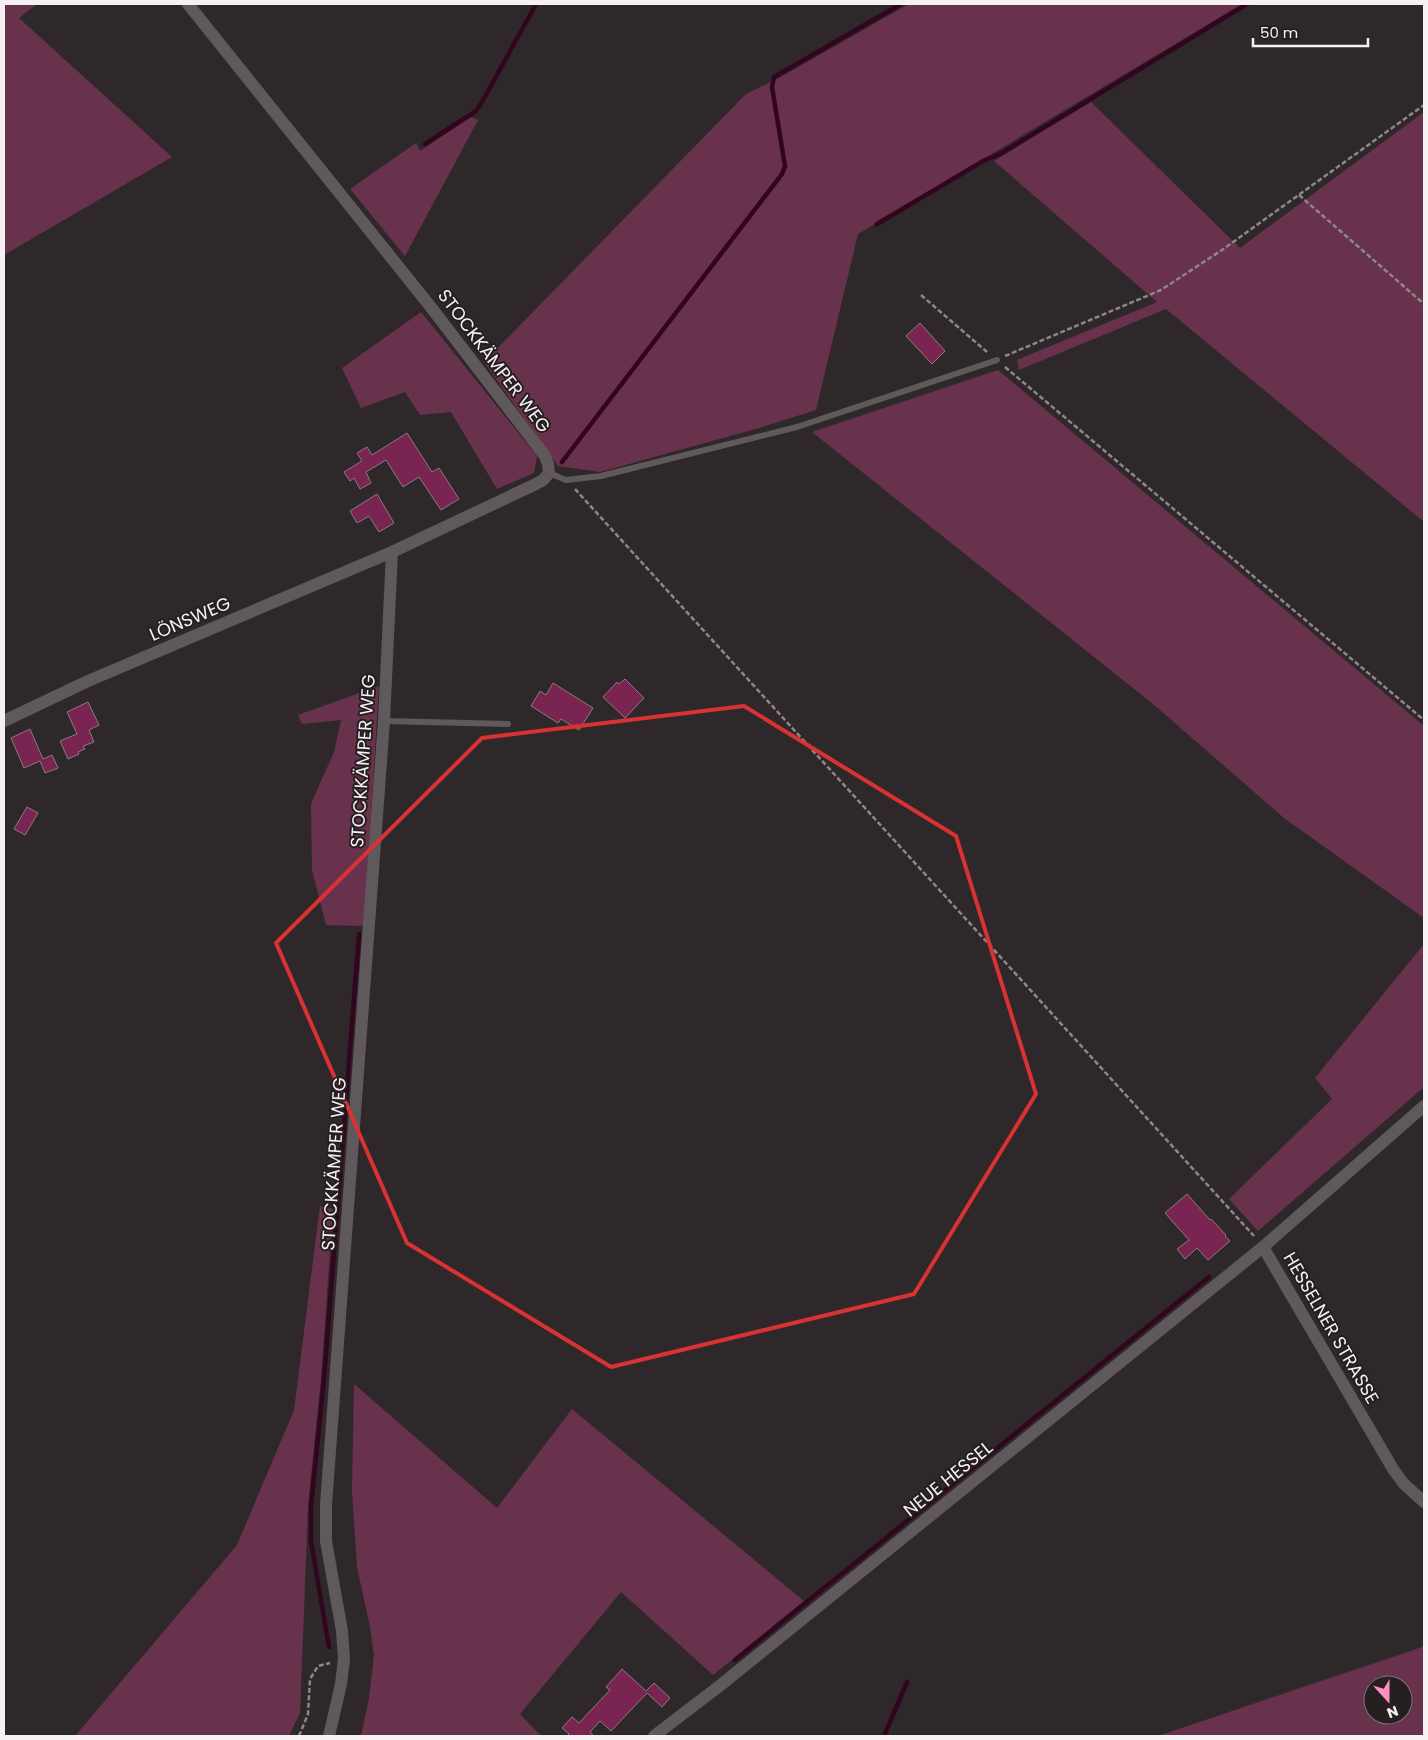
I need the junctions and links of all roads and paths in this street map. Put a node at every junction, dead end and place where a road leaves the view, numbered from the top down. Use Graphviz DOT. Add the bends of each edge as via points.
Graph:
graph roads {
  1 [pos="188,4"];
  2 [pos="1424,105"];
  3 [pos="1299,195"];
  4 [pos="922,295"];
  5 [pos="1424,304"];
  6 [pos="997,360"];
  7 [pos="549,473"];
  8 [pos="566,480"];
  9 [pos="392,552"];
  10 [pos="1424,720"];
  11 [pos="4,721"];
  12 [pos="384,721"];
  13 [pos="508,724"];
  14 [pos="1424,1106"];
  15 [pos="1263,1247"];
  16 [pos="1424,1502"];
  17 [pos="344,1659"];
  18 [pos="299,1736"];
  19 [pos="329,1736"];
  20 [pos="654,1736"];
  1 -- 7 [label="street, STOCKKÄMPER WEG" via="430,306 545,456"];
  2 -- 3 [label="path"];
  3 -- 5 [label="path"];
  3 -- 6 [label="path" via="1161,290"];
  4 -- 6 [label="path"];
  6 -- 8 [label="lane" via="797,426 601,476"];
  6 -- 10 [label="path"];
  7 -- 8 [label="lane"];
  7 -- 9 [label="street" via="536,484"];
  8 -- 15 [label="path"];
  9 -- 11 [label="street, LÖNSWEG" via="88,681"];
  9 -- 12 [label="street, STOCKKÄMPER WEG"];
  12 -- 13 [label="lane"];
  12 -- 17 [label="street, STOCKKÄMPER WEG" via="326,1505 326,1541"];
  14 -- 15 [label="street, HESSELNER STRASSE"];
  15 -- 16 [label="street, HESSELNER STRASSE" via="1393,1469"];
  15 -- 20 [label="street, NEUE HESSEL"];
  17 -- 18 [label="path" via="318,1666 310,1679 308,1714"];
  17 -- 19 [label="street, STOCKKÄMPER WEG"];
}
